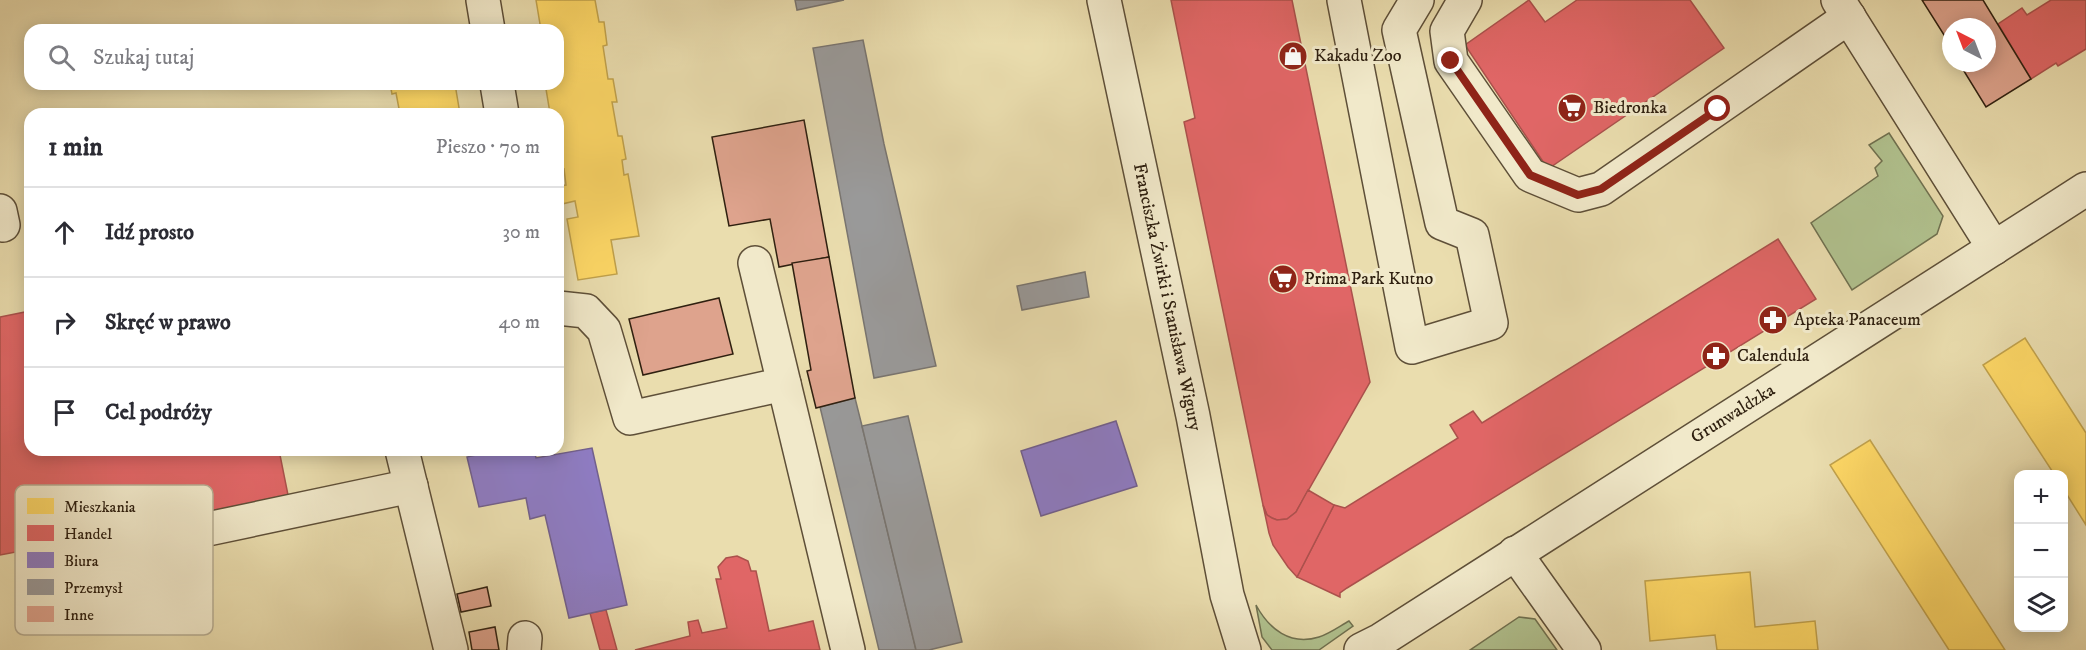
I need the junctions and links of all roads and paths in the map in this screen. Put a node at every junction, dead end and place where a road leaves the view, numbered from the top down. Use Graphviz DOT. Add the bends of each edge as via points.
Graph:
graph roads {
  1 [pos="483,0"];
  2 [pos="1104,0"];
  3 [pos="1344,0"];
  4 [pos="1417,0"];
  5 [pos="1465,0"];
  6 [pos="1844,9"];
  7 [pos="487,24"];
  8 [pos="498,90"];
  9 [pos="501,108"];
  10 [pos="2086,189"];
  11 [pos="1994,248"];
  12 [pos="755,263"];
  13 [pos="564,309"];
  14 [pos="784,384"];
  15 [pos="404,456"];
  16 [pos="411,486"];
  17 [pos="213,528"];
  18 [pos="1515,553"];
  19 [pos="1227,595"];
  20 [pos="1371,647"];
  21 [pos="451,650"];
  22 [pos="848,650"];
  23 [pos="1219,650"];
  24 [pos="1244,650"];
  25 [pos="1584,650"];
  1 -- 7 [label="street"];
  2 -- 19 [label="street, Franciszka Żwirki i Stanisława Wigury"];
  3 -- 4 [label="street" via="1412,347 1491,323 1472,235 1442,223 1399,30"];
  5 -- 6 [label="street" via="1447,31 1451,61 1530,175 1578,195 1601,189"];
  6 -- 11 [label="street"];
  8 -- 9 [label="street"];
  10 -- 11 [label="street, Grunwaldzka"];
  11 -- 18 [label="street, Grunwaldzka"];
  12 -- 14 [label="street"];
  13 -- 14 [label="street" via="586,311 604,330 630,418"];
  14 -- 22 [label="street"];
  15 -- 16 [label="street"];
  16 -- 17 [label="street"];
  16 -- 21 [label="street"];
  18 -- 20 [label="street, Grunwaldzka"];
  18 -- 25 [label="street"];
  19 -- 23 [label="street, Franciszka Żwirki i Stanisława Wigury"];
  19 -- 24 [label="street, Franciszka Żwirki i Stanisława Wigury"];
}
